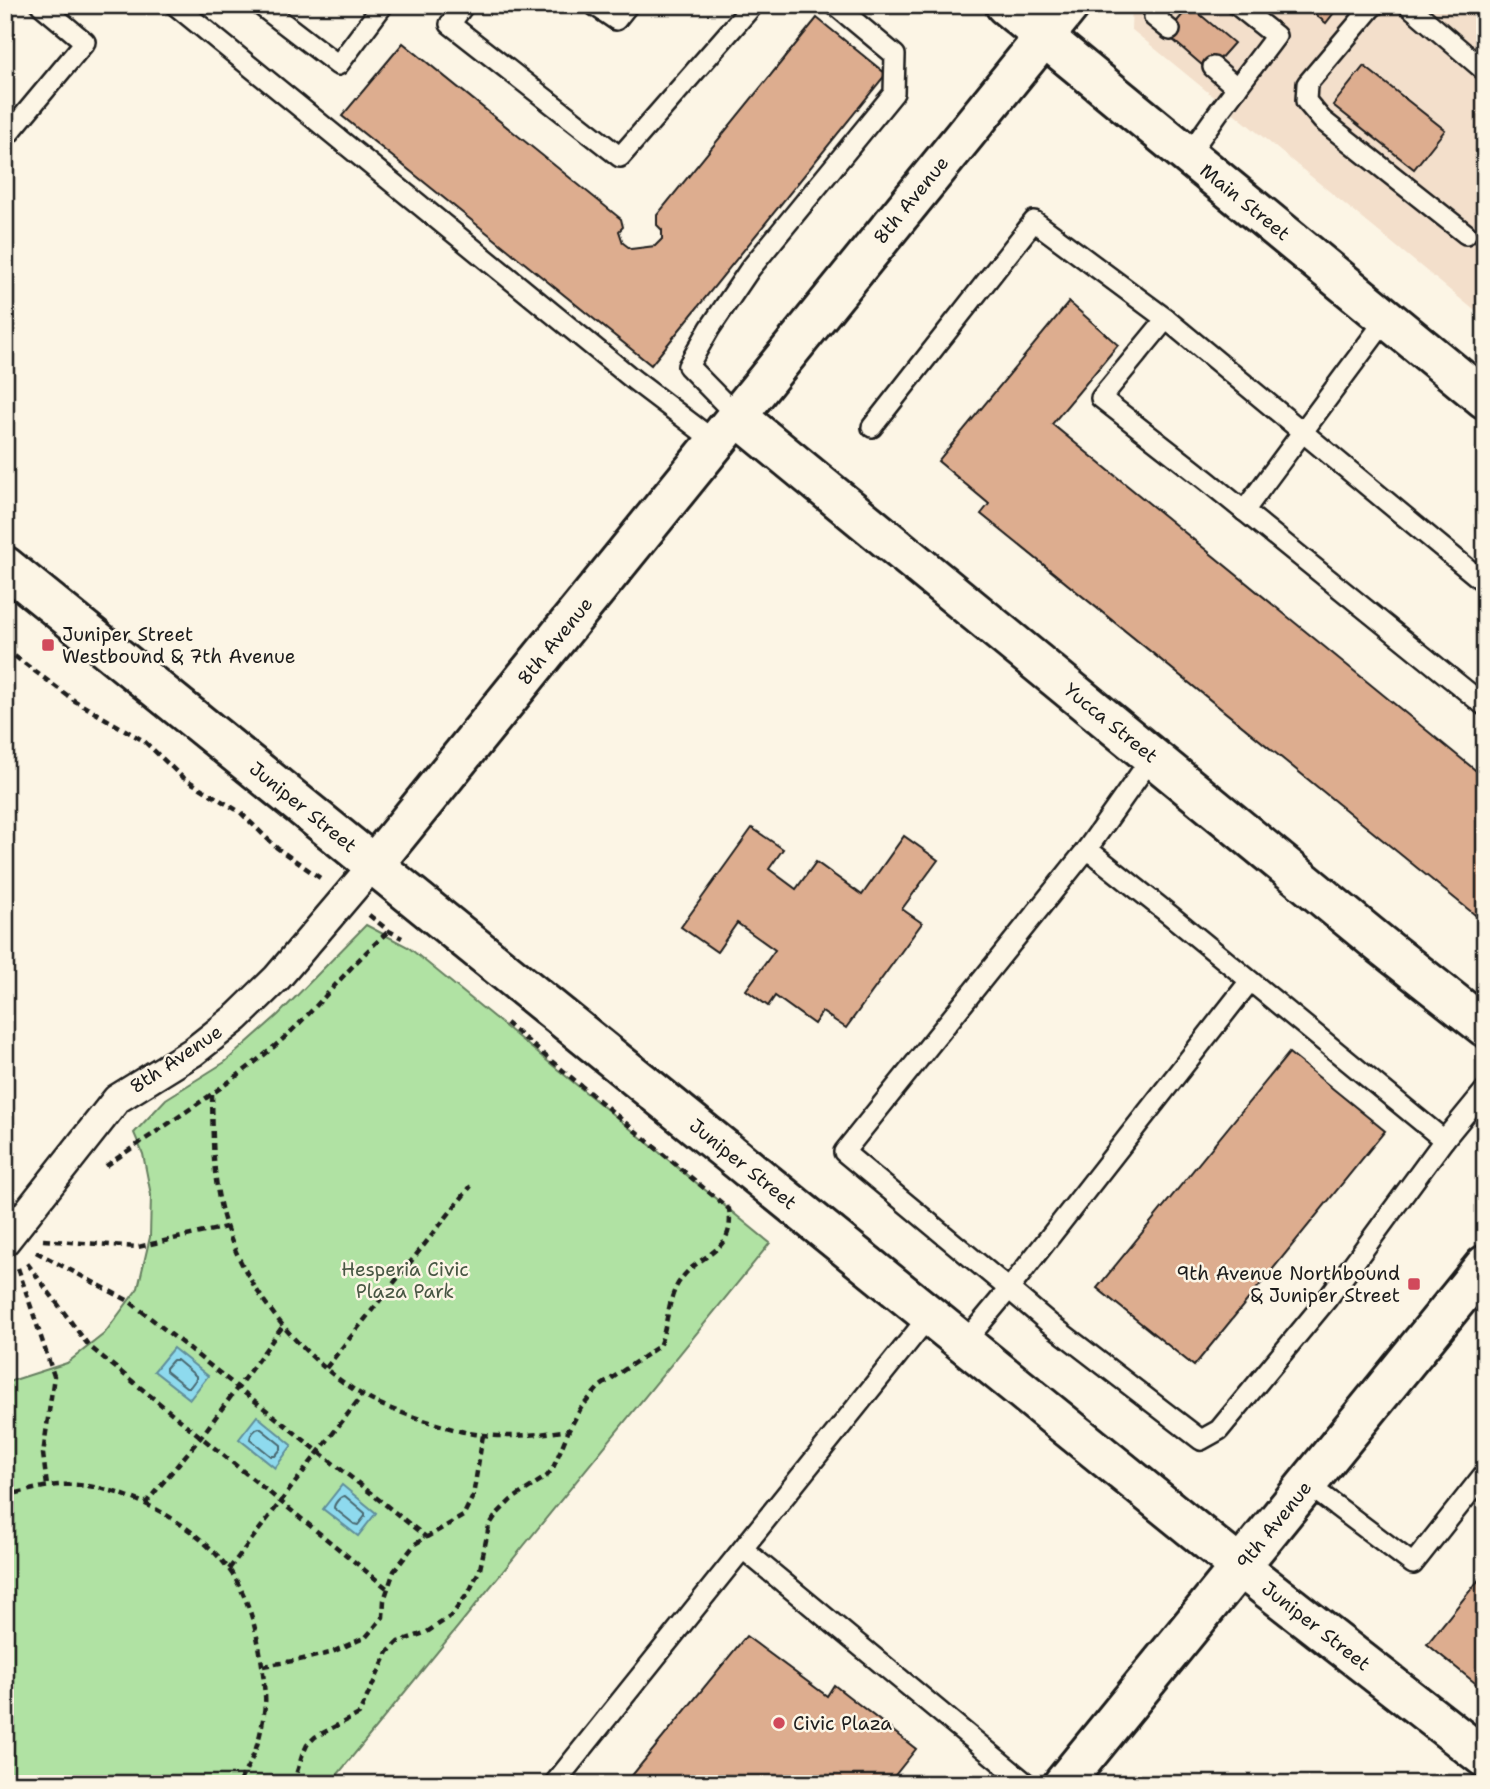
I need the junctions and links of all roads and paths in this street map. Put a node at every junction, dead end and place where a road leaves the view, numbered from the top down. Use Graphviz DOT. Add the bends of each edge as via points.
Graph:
graph roads {
  1 [pos="41,5"];
  2 [pos="175,5"];
  3 [pos="260,5"];
  4 [pos="383,5"];
  5 [pos="464,5"];
  6 [pos="594,5"];
  7 [pos="628,5"];
  8 [pos="753,5"];
  9 [pos="835,5"];
  10 [pos="1005,5"];
  11 [pos="1070,5"];
  12 [pos="1164,5"];
  13 [pos="1237,5"];
  14 [pos="1375,5"];
  15 [pos="1408,5"];
  16 [pos="1170,30"];
  17 [pos="1044,36"];
  18 [pos="1213,68"];
  19 [pos="1485,71"];
  20 [pos="1237,88"];
  21 [pos="5,138"];
  22 [pos="1188,155"];
  23 [pos="1466,234"];
  24 [pos="1387,318"];
  25 [pos="1166,319"];
  26 [pos="1485,399"];
  27 [pos="872,426"];
  28 [pos="727,430"];
  29 [pos="1302,432"];
  30 [pos="1244,511"];
  31 [pos="5,566"];
  32 [pos="1485,583"];
  33 [pos="5,649"];
  34 [pos="1485,706"];
  35 [pos="1152,757"];
  36 [pos="1087,849"];
  37 [pos="374,864"];
  38 [pos="347,896"];
  39 [pos="390,931"];
  40 [pos="408,941"];
  41 [pos="1250,981"];
  42 [pos="504,1021"];
  43 [pos="1485,1027"];
  44 [pos="1485,1090"];
  45 [pos="212,1095"];
  46 [pos="1444,1140"];
  47 [pos="106,1167"];
  48 [pos="471,1186"];
  49 [pos="226,1227"];
  50 [pos="6,1239"];
  51 [pos="1485,1265"];
  52 [pos="1009,1289"];
  53 [pos="930,1315"];
  54 [pos="283,1326"];
  55 [pos="964,1343"];
  56 [pos="326,1368"];
  57 [pos="238,1388"];
  58 [pos="363,1394"];
  59 [pos="569,1430"];
  60 [pos="483,1435"];
  61 [pos="201,1437"];
  62 [pos="319,1452"];
  63 [pos="1485,1474"];
  64 [pos="1307,1485"];
  65 [pos="47,1486"];
  66 [pos="5,1496"];
  67 [pos="281,1502"];
  68 [pos="145,1503"];
  69 [pos="426,1537"];
  70 [pos="743,1549"];
  71 [pos="1240,1567"];
  72 [pos="229,1569"];
  73 [pos="388,1589"];
  74 [pos="263,1666"];
  75 [pos="1485,1758"];
  76 [pos="239,1784"];
  77 [pos="293,1784"];
  78 [pos="554,1784"];
  79 [pos="1027,1784"];
  80 [pos="1063,1784"];
  1 -- 21 [label="lane" via="85,42"];
  2 -- 28 [label="lane" via="634,380"];
  3 -- 4 [label="lane" via="338,65"];
  5 -- 8 [label="lane" via="450,24 620,157"];
  6 -- 7 [label="lane" via="616,20"];
  9 -- 28 [label="lane" via="895,55 894,93 750,269 688,366"];
  10 -- 17 [label="street, Main Street"];
  11 -- 17 [label="street, 8th Avenue"];
  12 -- 16 [label="lane" via="1154,18"];
  13 -- 20 [label="lane" via="1276,36"];
  14 -- 23 [label="lane" via="1307,84 1306,101 1322,120"];
  15 -- 19 [label="lane"];
  17 -- 22 [label="street, Main Street"];
  17 -- 28 [label="street, 8th Avenue"];
  18 -- 20 [label="lane"];
  20 -- 22 [label="lane"];
  22 -- 24 [label="street, Main Street"];
  24 -- 26 [label="street, Main Street"];
  24 -- 29 [label="lane"];
  25 -- 27 [label="lane" via="1034,221"];
  25 -- 29 [label="lane"];
  25 -- 30 [label="lane" via="1101,398"];
  28 -- 35 [label="street, Yucca Street"];
  28 -- 37 [label="street, 8th Avenue"];
  29 -- 30 [label="lane"];
  29 -- 32 [label="lane"];
  30 -- 34 [label="lane"];
  31 -- 37 [label="street, Juniper Street"];
  33 -- 38 [label="path" via="75,701 144,741 182,777 240,812 277,848"];
  35 -- 36 [label="lane"];
  35 -- 43 [label="street, Yucca Street"];
  36 -- 41 [label="lane"];
  36 -- 52 [label="lane" via="844,1152"];
  37 -- 38 [label="street, 8th Avenue"];
  37 -- 53 [label="street, Juniper Street"];
  38 -- 39 [label="path"];
  38 -- 50 [label="street, 8th Avenue" via="237,1017 193,1052 117,1099"];
  39 -- 40 [label="path"];
  39 -- 45 [label="path" via="367,950 312,1013"];
  41 -- 46 [label="lane"];
  41 -- 52 [label="lane"];
  42 -- 59 [label="path" via="729,1209 731,1223 722,1244 679,1282 659,1346 598,1387"];
  44 -- 46 [label="lane"];
  45 -- 47 [label="path"];
  45 -- 49 [label="path" via="214,1167"];
  46 -- 52 [label="lane" via="1328,1298 1219,1430 1201,1440"];
  48 -- 56 [label="path"];
  49 -- 50 [label="path" via="138,1247"];
  49 -- 54 [label="path" via="243,1267"];
  50 -- 57 [label="path" via="129,1301"];
  50 -- 61 [label="path" via="89,1346"];
  50 -- 65 [label="path" via="54,1376 43,1454"];
  51 -- 64 [label="street, 9th Avenue"];
  52 -- 55 [label="lane"];
  53 -- 55 [label="street, Juniper Street"];
  53 -- 70 [label="lane"];
  54 -- 56 [label="path"];
  54 -- 57 [label="path"];
  55 -- 71 [label="street, Juniper Street"];
  56 -- 58 [label="path"];
  57 -- 61 [label="path"];
  57 -- 62 [label="path"];
  58 -- 60 [label="path" via="411,1417"];
  58 -- 62 [label="path"];
  59 -- 60 [label="path"];
  59 -- 77 [label="path" via="554,1468 496,1514 469,1592 451,1615 427,1632 398,1642 388,1652 359,1714 314,1737"];
  60 -- 69 [label="path" via="473,1496 463,1516"];
  61 -- 67 [label="path"];
  61 -- 68 [label="path"];
  62 -- 67 [label="path"];
  62 -- 69 [label="path"];
  63 -- 64 [label="lane" via="1413,1564"];
  64 -- 71 [label="street, 9th Avenue"];
  65 -- 66 [label="path"];
  65 -- 68 [label="path" via="79,1485"];
  67 -- 72 [label="path"];
  67 -- 73 [label="path"];
  68 -- 72 [label="path" via="174,1519"];
  69 -- 73 [label="path" via="401,1562"];
  70 -- 78 [label="lane"];
  70 -- 79 [label="lane"];
  71 -- 75 [label="street, Juniper Street"];
  71 -- 80 [label="street, 9th Avenue"];
  72 -- 74 [label="path" via="249,1607"];
  73 -- 74 [label="path" via="383,1617 366,1637 330,1653"];
  74 -- 76 [label="path" via="265,1703 256,1750"];
}
